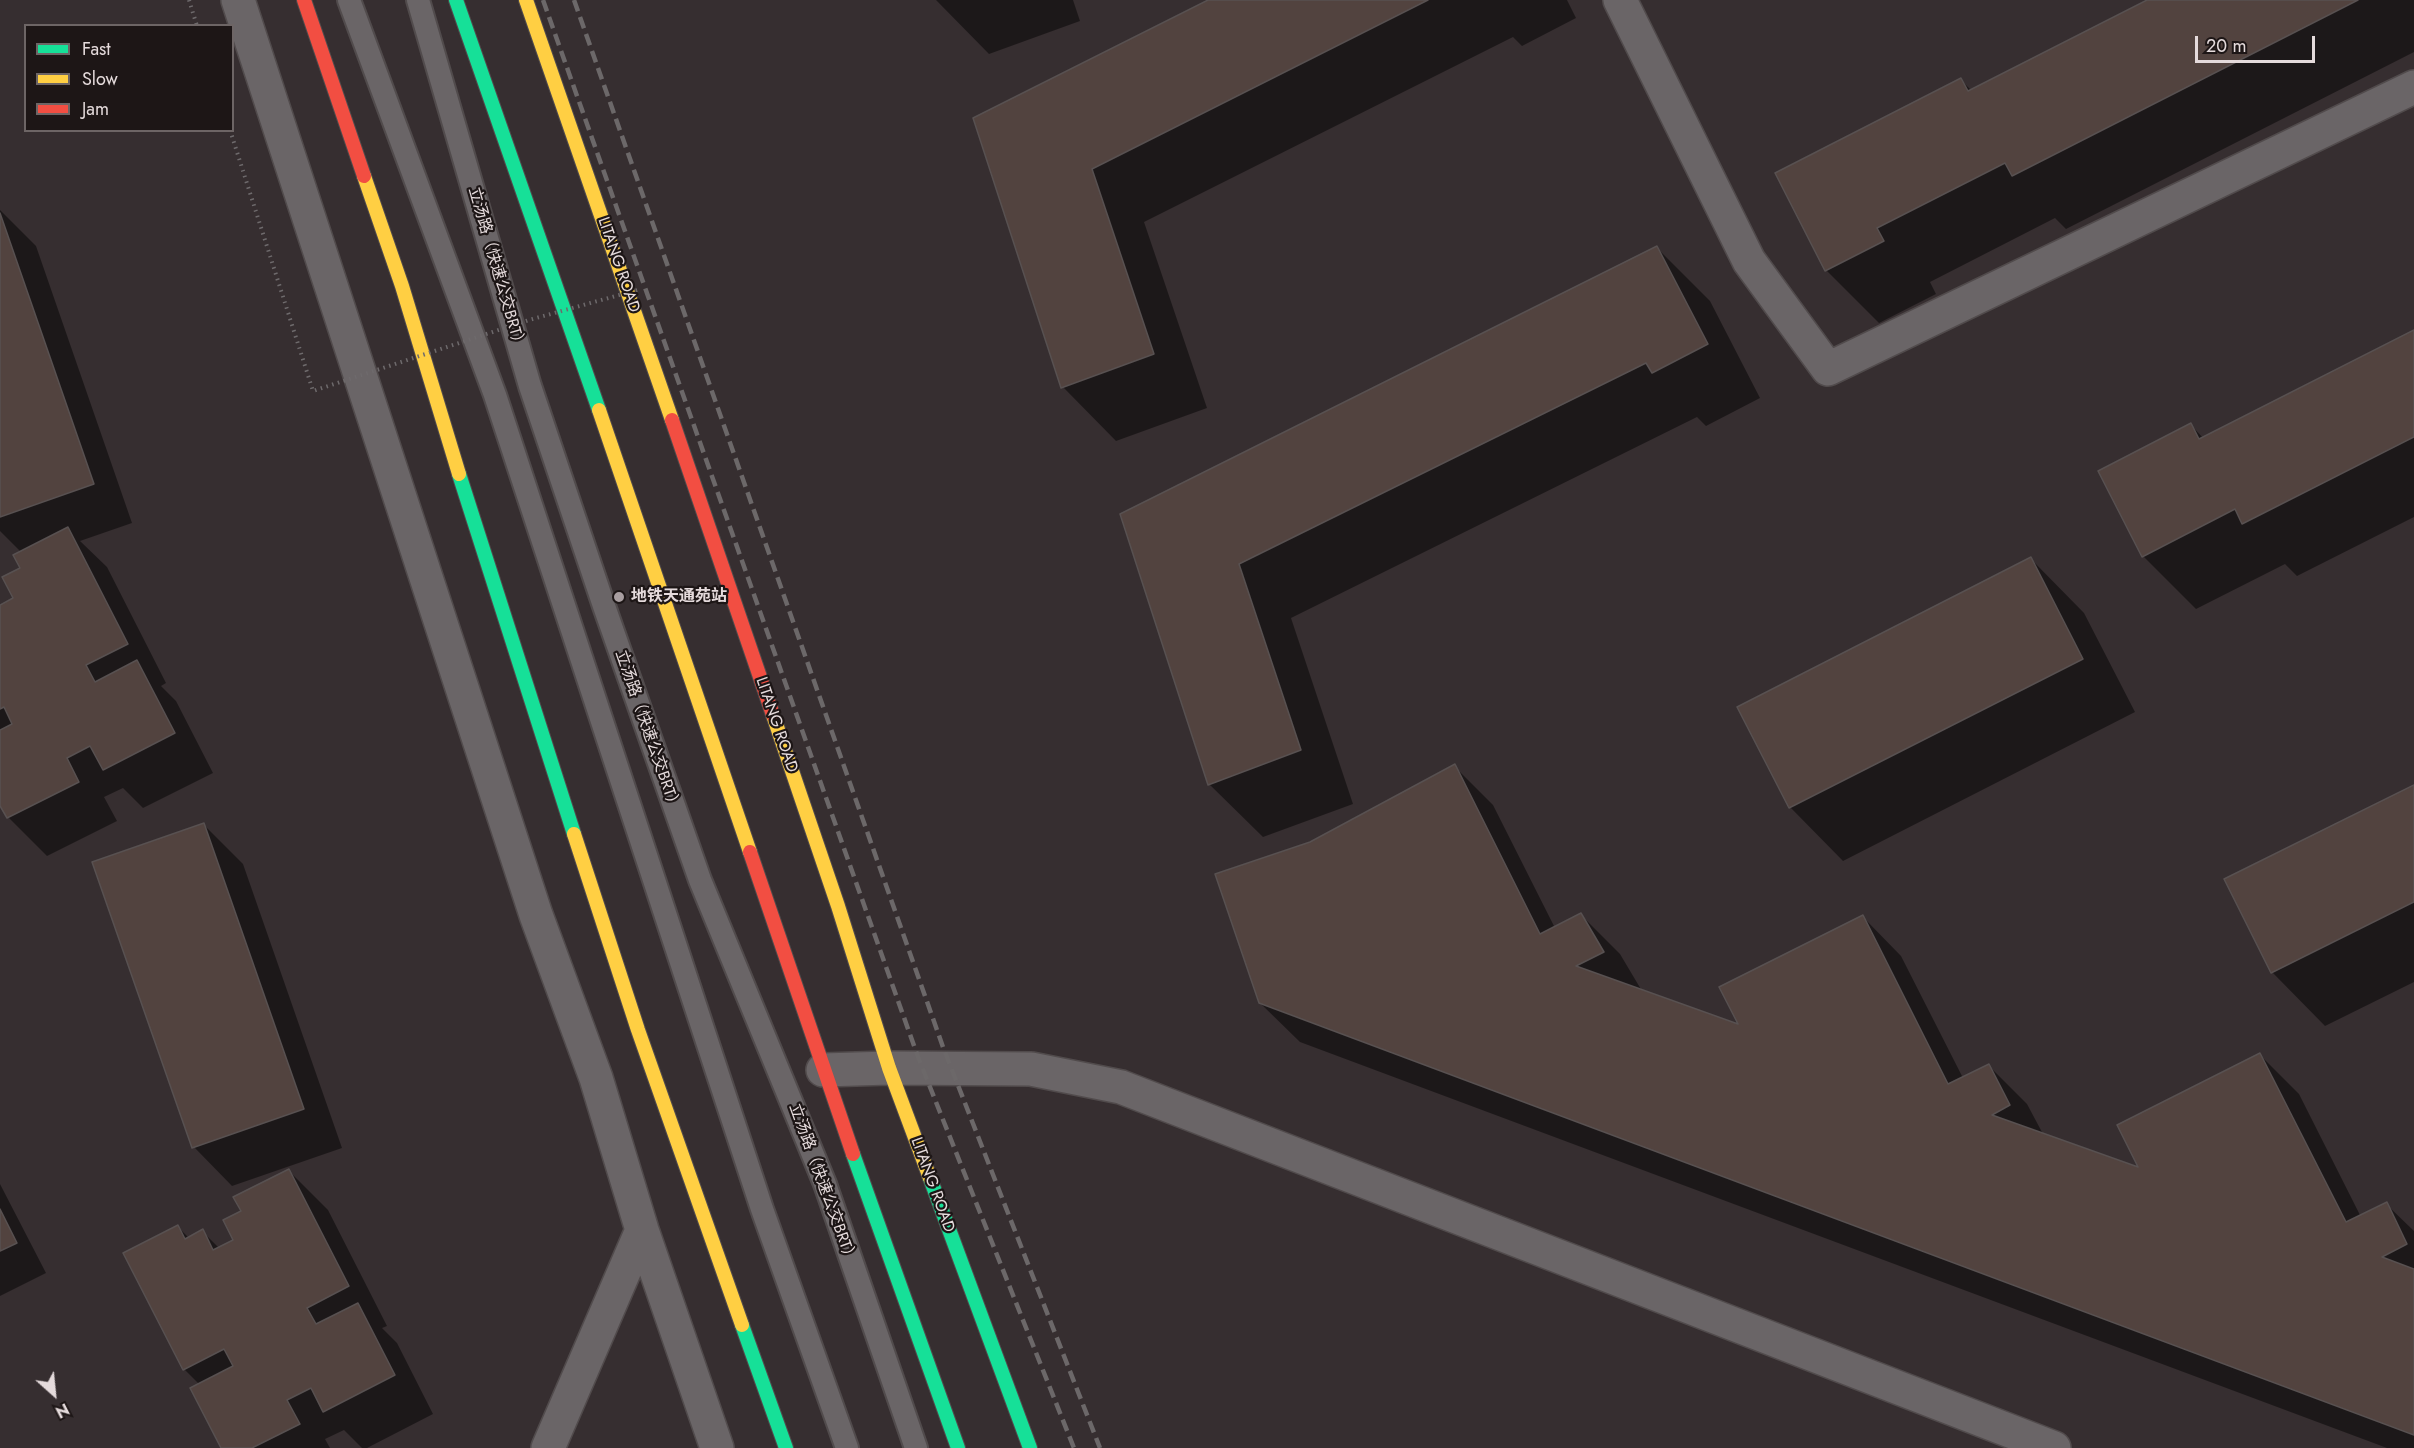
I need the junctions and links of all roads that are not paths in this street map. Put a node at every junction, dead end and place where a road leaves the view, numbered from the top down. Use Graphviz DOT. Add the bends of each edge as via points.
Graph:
graph roads {
  1 [pos="238,0"];
  2 [pos="304,0"];
  3 [pos="349,0"];
  4 [pos="418,0"];
  5 [pos="456,0"];
  6 [pos="526,0"];
  7 [pos="1620,0"];
  8 [pos="2414,87"];
  9 [pos="889,1068"];
  10 [pos="823,1070"];
  11 [pos="642,1230"];
  12 [pos="548,1448"];
  13 [pos="717,1448"];
  14 [pos="786,1448"];
  15 [pos="847,1448"];
  16 [pos="916,1448"];
  17 [pos="958,1448"];
  18 [pos="1030,1448"];
  19 [pos="2055,1448"];
  1 -- 11 [label="street" via="536,915 596,1078"];
  2 -- 14 [label="main road" via="402,286 476,530 638,1030"];
  3 -- 15 [label="lane" via="495,395 762,1209"];
  4 -- 16 [label="lane, 立汤路（快速公交BRT）" via="530,386 608,617 700,880 825,1184"];
  5 -- 10 [label="main road" via="697,692"];
  6 -- 9 [label="main road, LITANG ROAD" via="693,479"];
  7 -- 8 [label="street" via="1749,261 1828,369"];
  9 -- 10 [label="street"];
  9 -- 18 [label="main road, LITANG ROAD"];
  9 -- 19 [label="street" via="1031,1069 1121,1087"];
  10 -- 17 [label="main road"];
  11 -- 12 [label="street"];
  11 -- 13 [label="street"];
}
